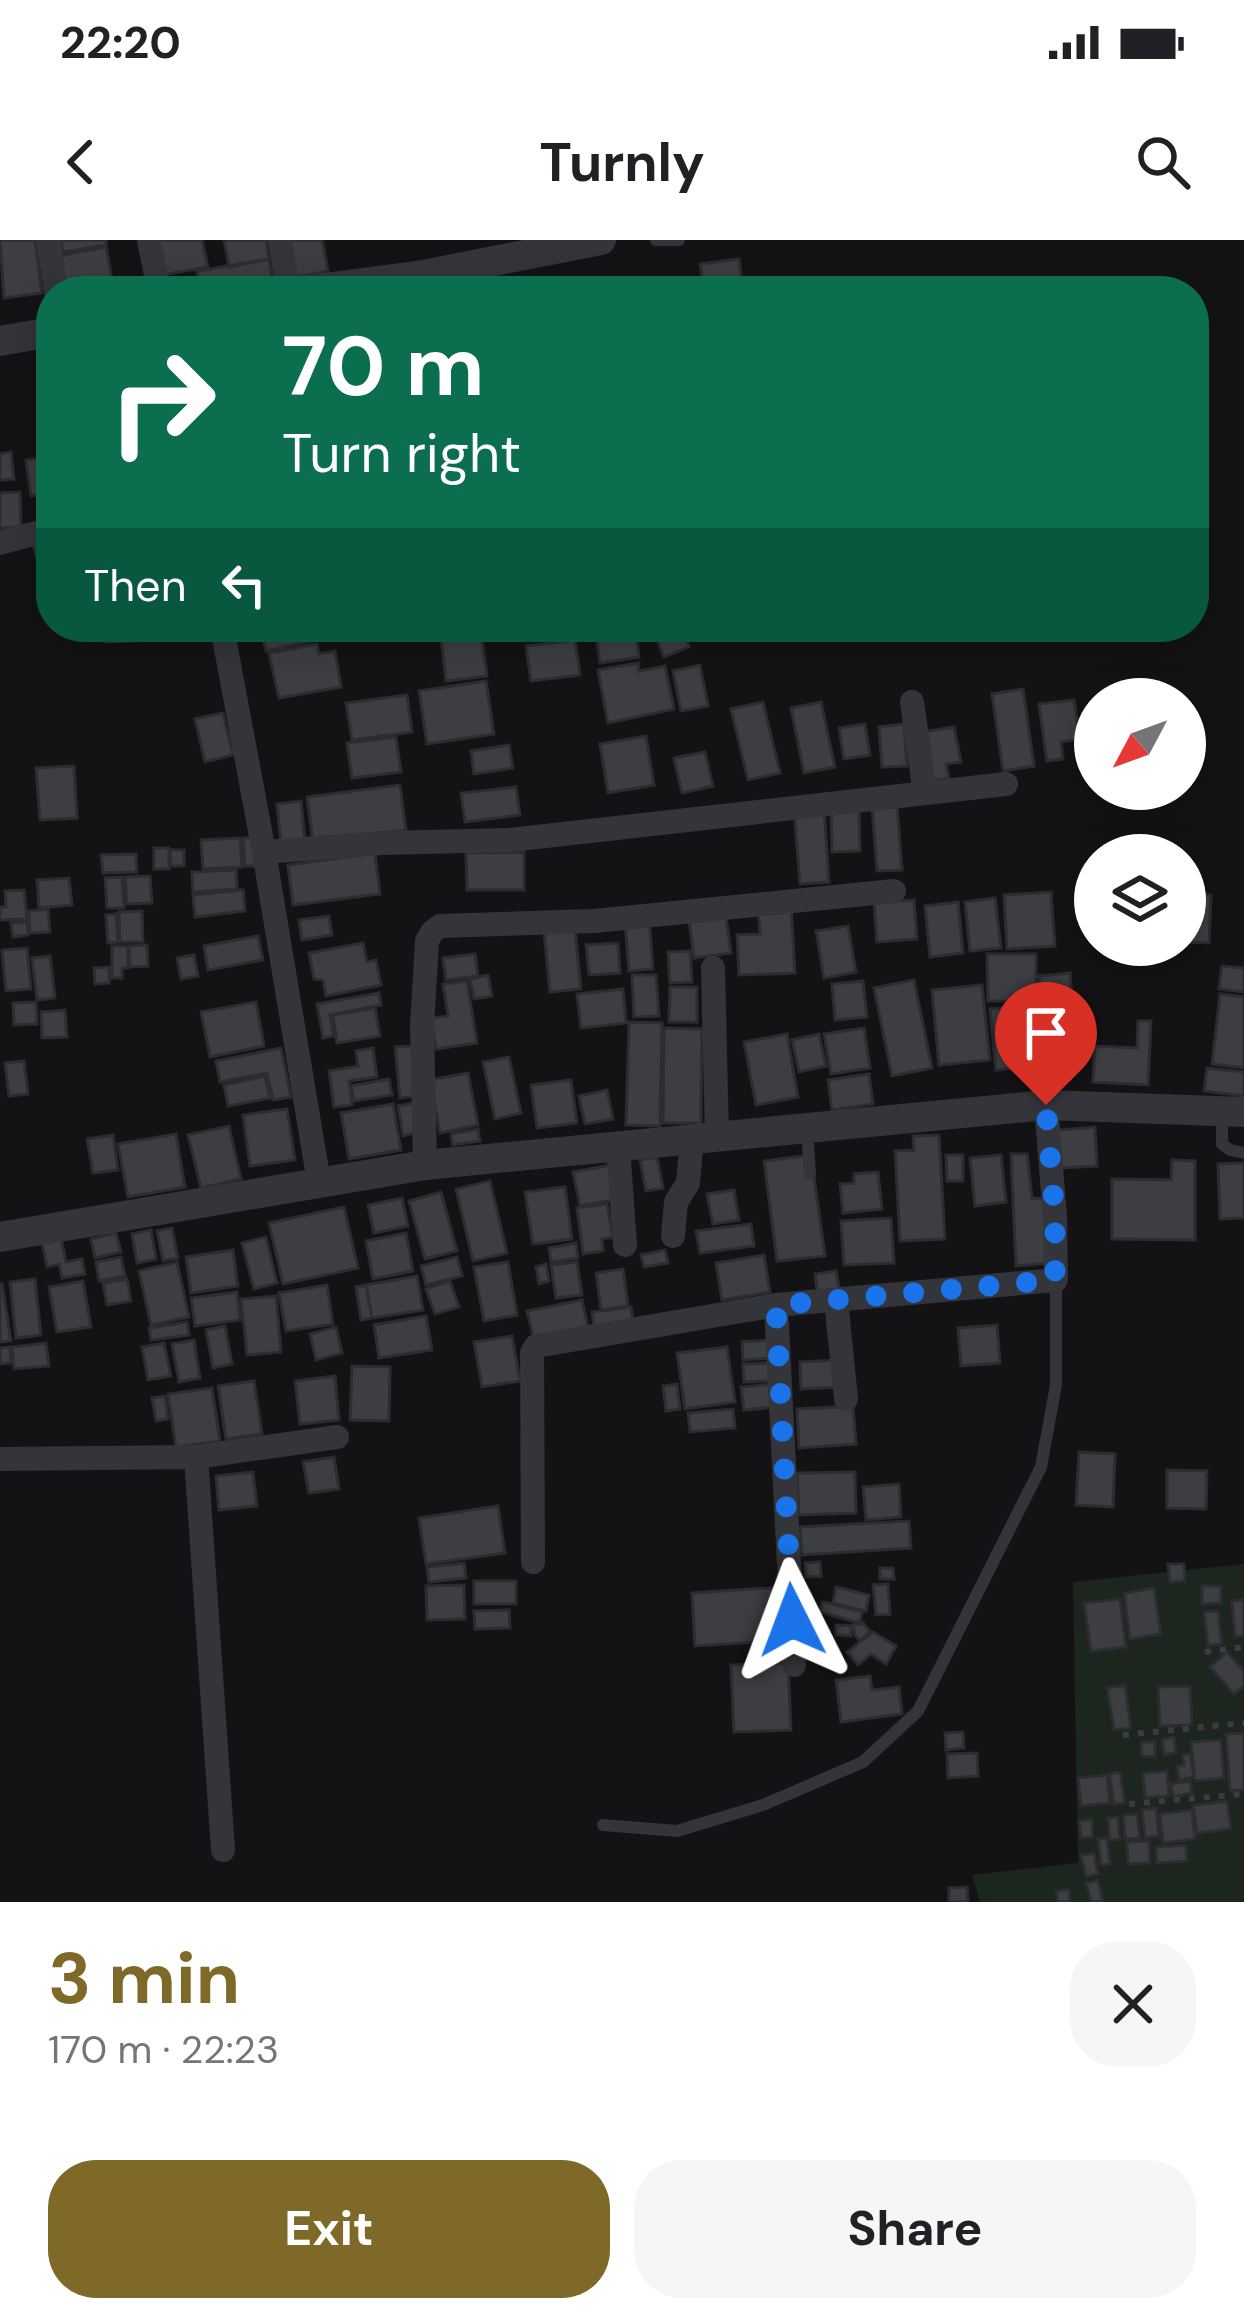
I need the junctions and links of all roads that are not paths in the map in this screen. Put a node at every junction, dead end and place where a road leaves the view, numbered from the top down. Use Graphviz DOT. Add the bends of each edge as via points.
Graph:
graph roads {
  1 [pos="48,240"];
  2 [pos="149,240"];
  3 [pos="280,240"];
  4 [pos="601,240"];
  5 [pos="656,240"];
  6 [pos="679,240"];
  7 [pos="54,276"];
  8 [pos="156,276"];
  9 [pos="286,276"];
  10 [pos="409,276"];
  11 [pos="36,335"];
  12 [pos="0,341"];
  13 [pos="36,533"];
  14 [pos="0,543"];
  15 [pos="225,642"];
  16 [pos="912,703"];
  17 [pos="1006,784"];
  18 [pos="925,793"];
  19 [pos="264,852"];
  20 [pos="894,891"];
  21 [pos="713,968"];
  22 [pos="1046,1105"];
  23 [pos="1233,1111"];
  24 [pos="806,1127"];
  25 [pos="704,1137"];
  26 [pos="618,1146"];
  27 [pos="1244,1154"];
  28 [pos="425,1165"];
  29 [pos="810,1174"];
  30 [pos="319,1182"];
  31 [pos="673,1236"];
  32 [pos="0,1237"];
  33 [pos="625,1245"];
  34 [pos="1055,1280"];
  35 [pos="836,1300"];
  36 [pos="776,1305"];
  37 [pos="846,1399"];
  38 [pos="337,1437"];
  39 [pos="196,1457"];
  40 [pos="0,1459"];
  41 [pos="533,1562"];
  42 [pos="794,1665"];
  43 [pos="603,1825"];
  44 [pos="223,1850"];
  1 -- 7 [label="street"];
  2 -- 8 [label="street"];
  3 -- 9 [label="street"];
  4 -- 10 [label="street"];
  5 -- 6 [label="lane"];
  11 -- 12 [label="street"];
  13 -- 14 [label="street"];
  15 -- 19 [label="street"];
  16 -- 18 [label="street"];
  17 -- 18 [label="street"];
  18 -- 19 [label="street" via="510,840"];
  19 -- 30 [label="street"];
  20 -- 28 [label="street" via="593,922 440,926 428,941 422,1027"];
  21 -- 25 [label="street"];
  22 -- 23 [label="street"];
  22 -- 24 [label="street"];
  22 -- 34 [label="street"];
  23 -- 27 [label="lane" via="1222,1144"];
  24 -- 25 [label="street"];
  24 -- 29 [label="lane"];
  25 -- 26 [label="street"];
  25 -- 31 [label="street" via="676,1202"];
  26 -- 28 [label="street"];
  26 -- 33 [label="street"];
  28 -- 30 [label="street"];
  30 -- 32 [label="street"];
  34 -- 35 [label="street"];
  34 -- 43 [label="lane" via="1056,1385 1041,1467 917,1711 863,1762 763,1805 677,1831"];
  35 -- 36 [label="street"];
  35 -- 37 [label="street"];
  36 -- 41 [label="street" via="536,1346"];
  36 -- 42 [label="street"];
  38 -- 39 [label="street"];
  39 -- 40 [label="street"];
  39 -- 44 [label="street"];
}
